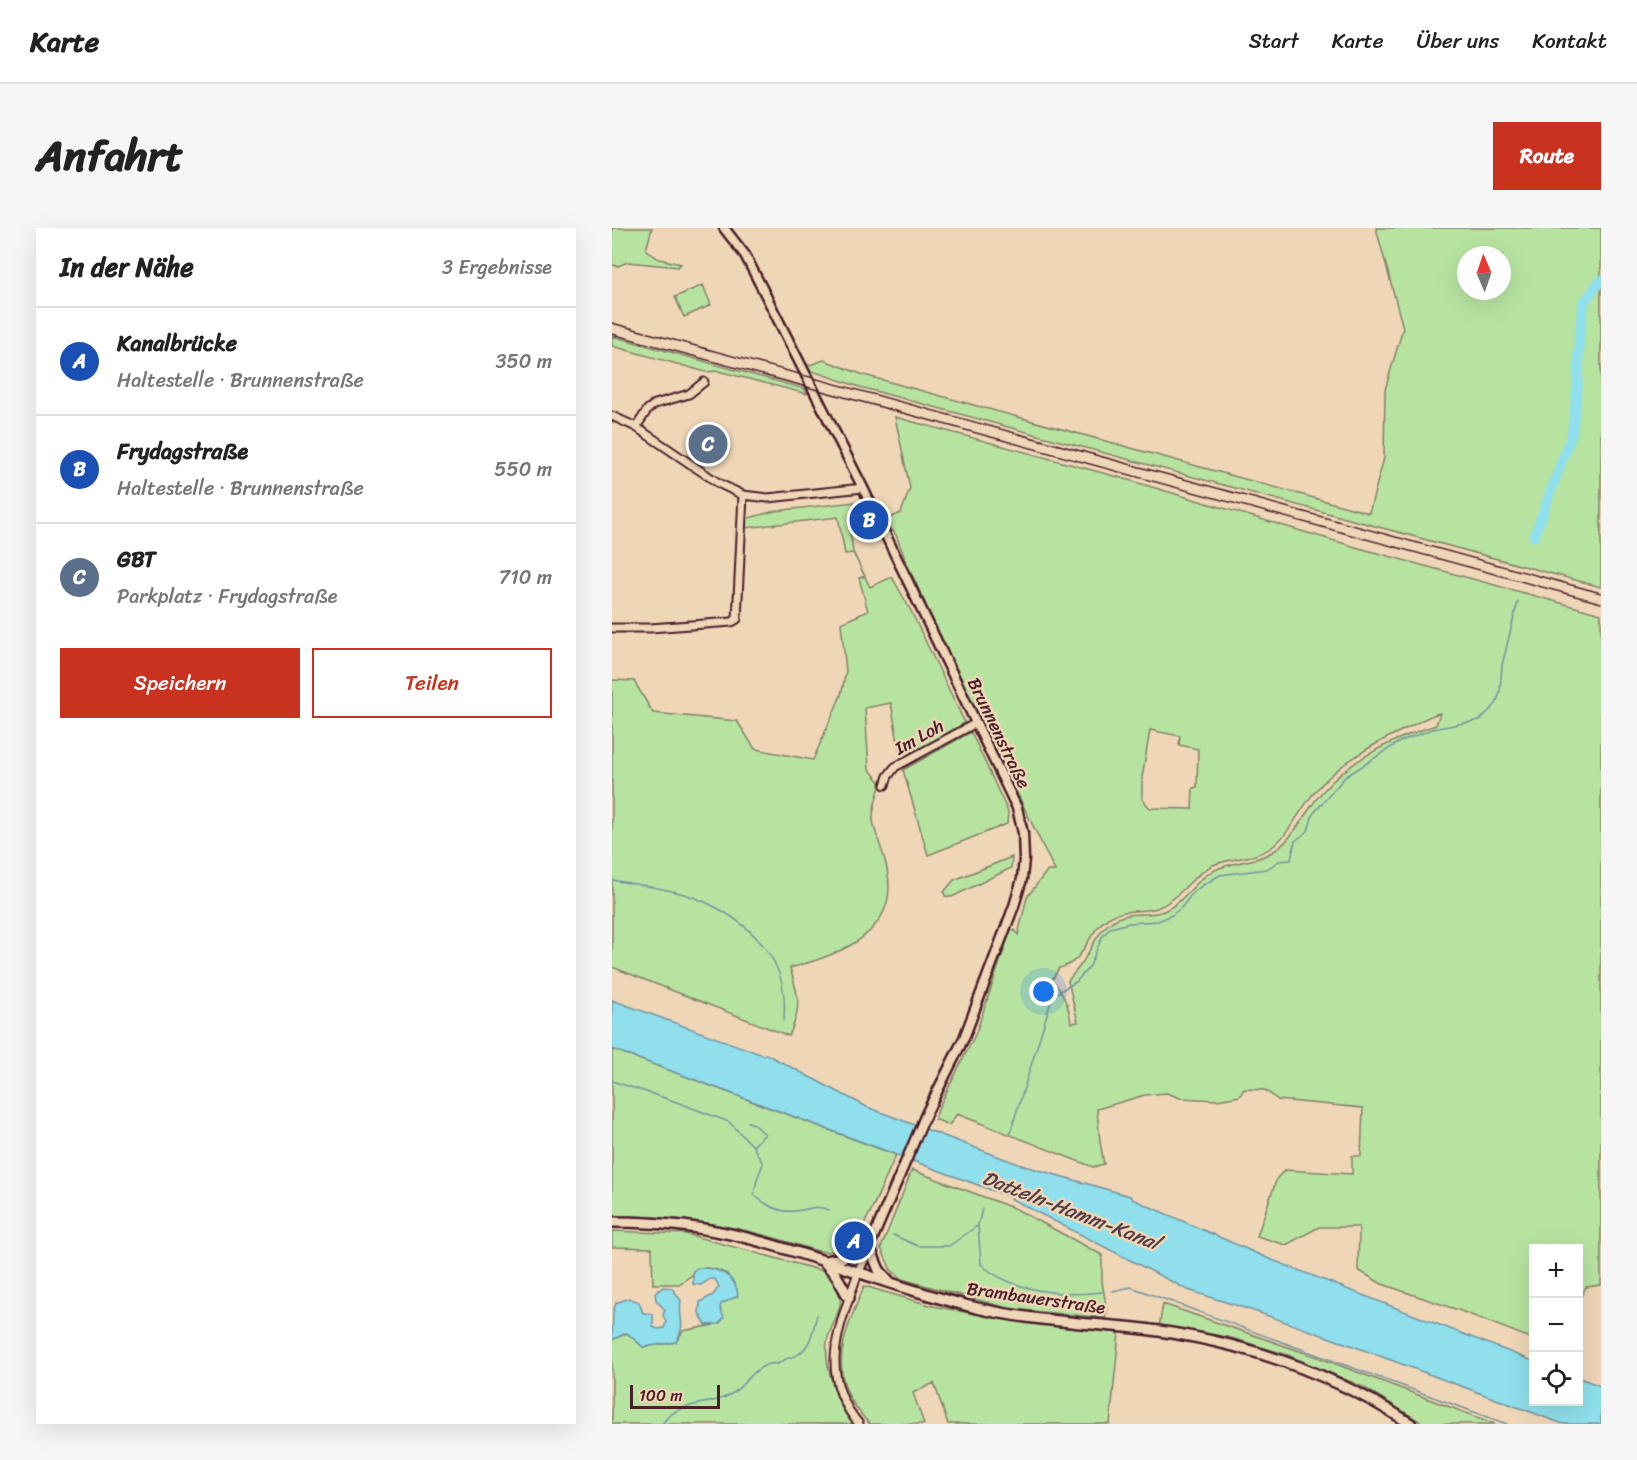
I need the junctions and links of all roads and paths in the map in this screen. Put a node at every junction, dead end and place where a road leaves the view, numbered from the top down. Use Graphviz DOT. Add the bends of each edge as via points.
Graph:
graph roads {
  1 [pos="724,228"];
  2 [pos="704,382"];
  3 [pos="612,416"];
  4 [pos="636,427"];
  5 [pos="862,488"];
  6 [pos="743,495"];
  7 [pos="612,628"];
  8 [pos="976,723"];
  9 [pos="885,785"];
  10 [pos="612,1222"];
  11 [pos="869,1246"];
  12 [pos="823,1261"];
  13 [pos="858,1273"];
  14 [pos="891,1284"];
  15 [pos="849,1299"];
  16 [pos="859,1424"];
  17 [pos="1411,1424"];
  1 -- 5 [label="street, Brunnenstraße" via="751,266"];
  2 -- 4 [label="street" via="689,394 655,404"];
  3 -- 4 [label="street"];
  4 -- 6 [label="street" via="720,484"];
  5 -- 6 [label="street" via="768,498"];
  5 -- 8 [label="street, Brunnenstraße"];
  6 -- 7 [label="street" via="735,621"];
  8 -- 9 [label="street, Im Loh" via="895,767"];
  8 -- 11 [label="street, Brunnenstraße" via="1019,814 1023,870 1014,906 964,1038"];
  10 -- 12 [label="main road, Brambauerstraße" via="722,1232"];
  11 -- 12 [label="main road" via="842,1258"];
  11 -- 13 [label="street, Brunnenstraße"];
  11 -- 14 [label="main road" via="879,1270"];
  12 -- 13 [label="main road, Brambauerstraße"];
  12 -- 15 [label="main road"];
  13 -- 14 [label="main road, Brambauerstraße"];
  13 -- 15 [label="street"];
  14 -- 17 [label="main road, Brambauerstraße" via="1006,1314 1226,1343 1326,1377"];
  15 -- 16 [label="street" via="836,1341 835,1375 841,1398"];
}
